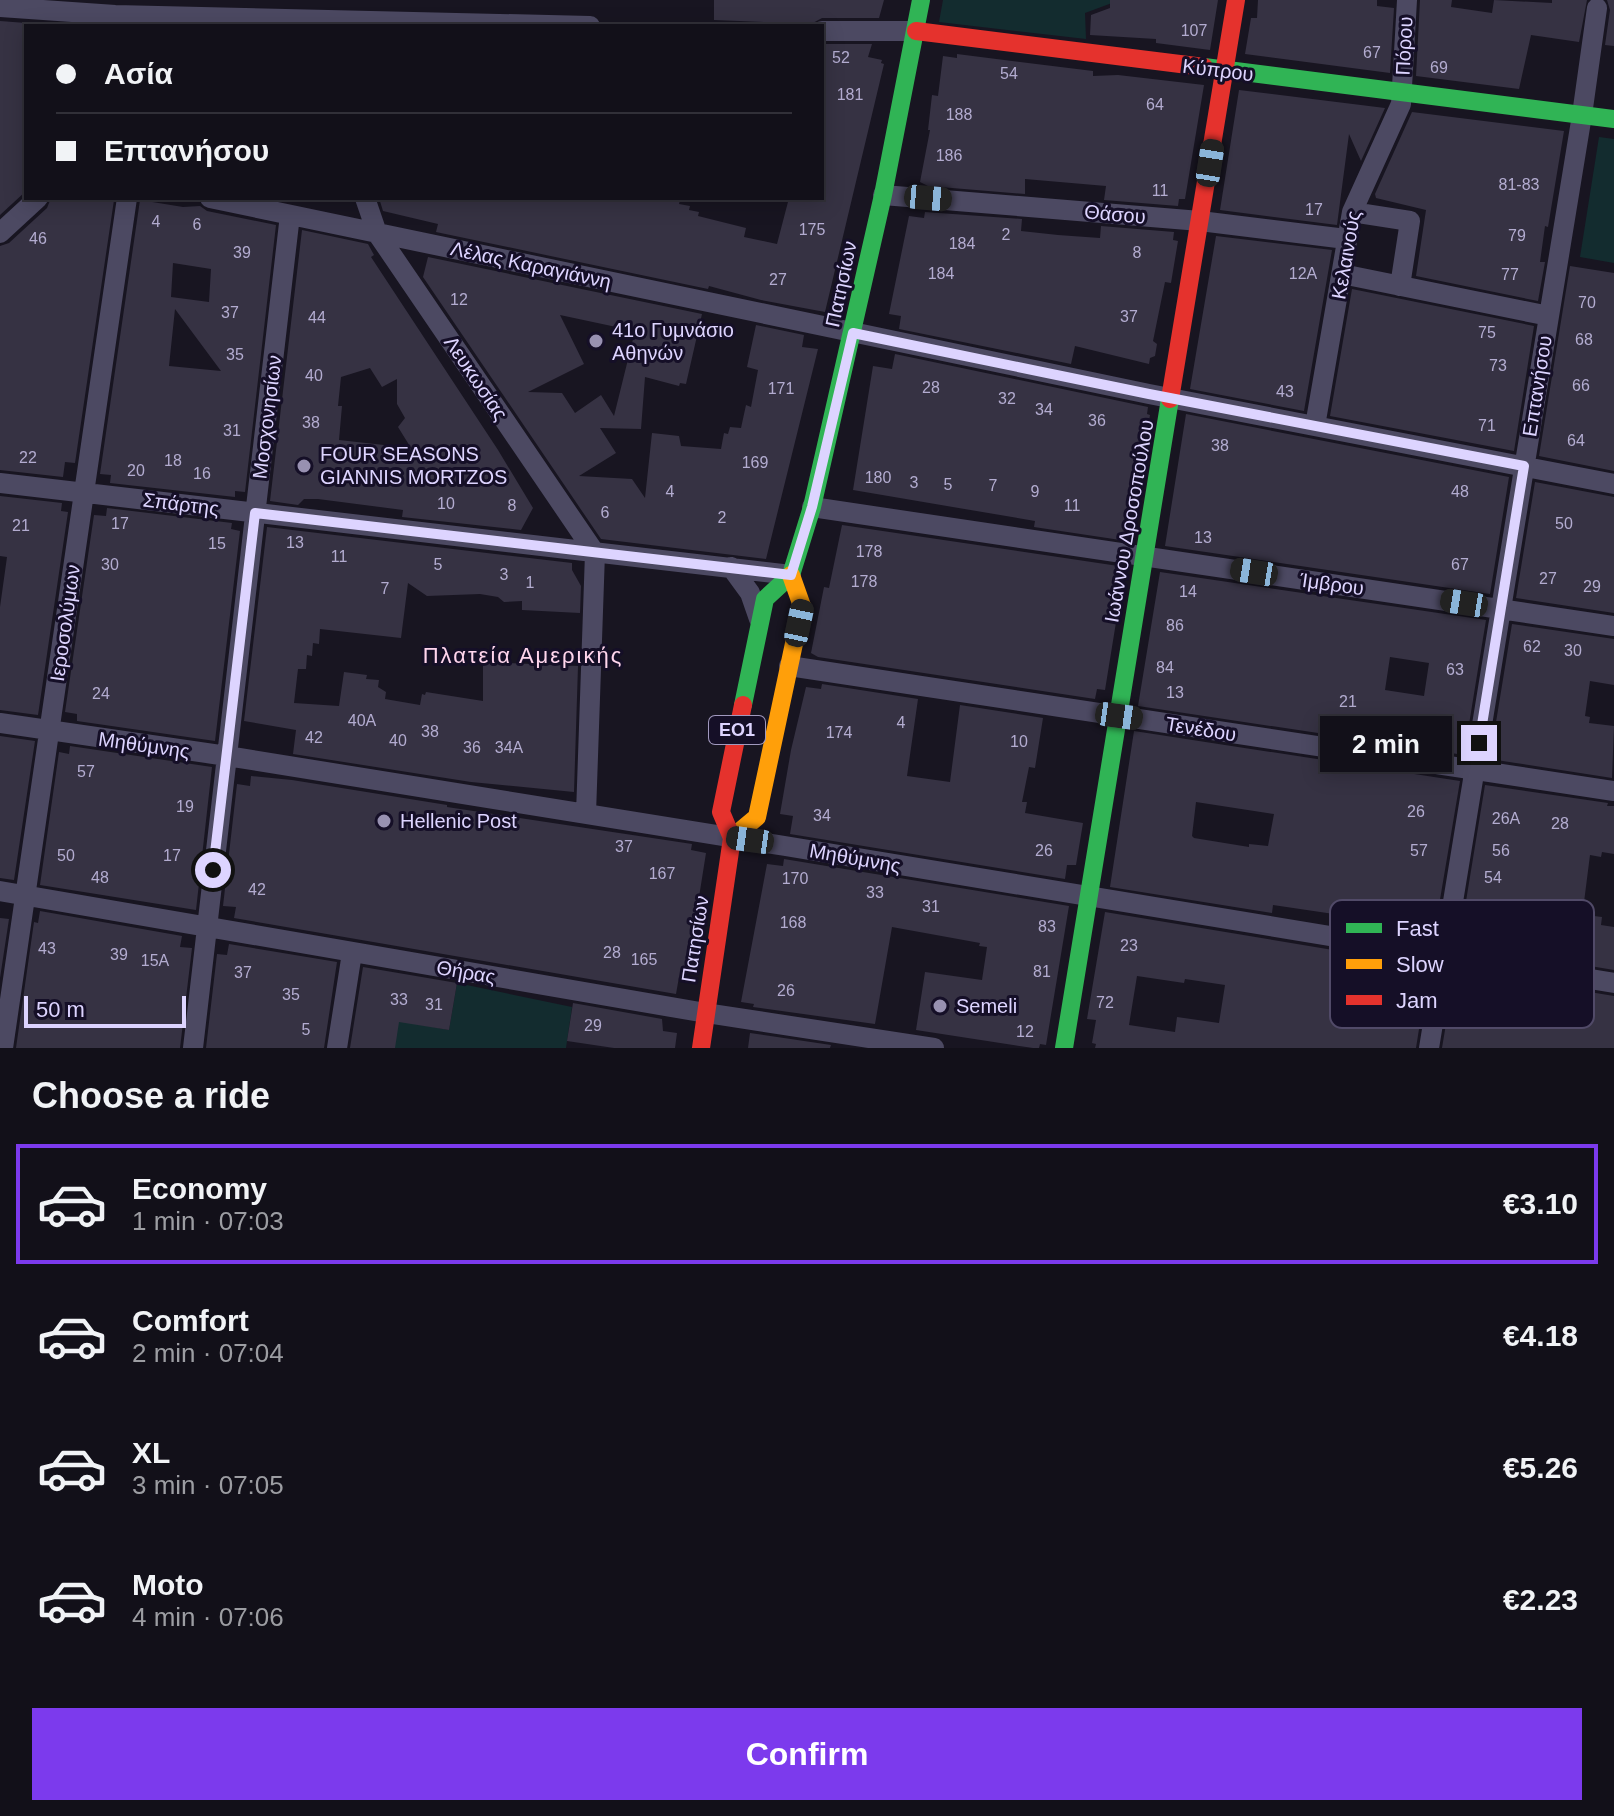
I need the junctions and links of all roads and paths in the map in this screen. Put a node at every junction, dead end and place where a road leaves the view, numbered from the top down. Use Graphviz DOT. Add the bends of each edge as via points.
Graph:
graph roads {
  1 [pos="921,0"];
  2 [pos="1236,0"];
  3 [pos="1407,0"];
  4 [pos="0,7"];
  5 [pos="156,8"];
  6 [pos="1597,8"];
  7 [pos="302,15"];
  8 [pos="114,20"];
  9 [pos="538,24"];
  10 [pos="824,31"];
  11 [pos="916,31"];
  12 [pos="1225,70"];
  13 [pos="1401,93"];
  14 [pos="1582,115"];
  15 [pos="1614,119"];
  16 [pos="883,195"];
  17 [pos="36,200"];
  18 [pos="127,200"];
  19 [pos="219,200"];
  20 [pos="366,200"];
  21 [pos="1352,212"];
  22 [pos="290,215"];
  23 [pos="1200,221"];
  24 [pos="0,233"];
  25 [pos="377,233"];
  26 [pos="1346,239"];
  27 [pos="1342,274"];
  28 [pos="1400,286"];
  29 [pos="1549,316"];
  30 [pos="853,333"];
  31 [pos="1172,398"];
  32 [pos="1315,426"];
  33 [pos="1524,466"];
  34 [pos="0,483"];
  35 [pos="1614,484"];
  36 [pos="84,493"];
  37 [pos="812,507"];
  38 [pos="255,513"];
  39 [pos="595,553"];
  40 [pos="1146,556"];
  41 [pos="731,567"];
  42 [pos="791,575"];
  43 [pos="1501,609"];
  44 [pos="760,621"];
  45 [pos="1614,626"];
  46 [pos="789,666"];
  47 [pos="1119,716"];
  48 [pos="0,723"];
  49 [pos="49,732"];
  50 [pos="227,756"];
  51 [pos="1474,770"];
  52 [pos="1614,791"];
  53 [pos="586,814"];
  54 [pos="732,838"];
  55 [pos="0,891"];
  56 [pos="25,896"];
  57 [pos="1088,897"];
  58 [pos="1453,900"];
  59 [pos="207,926"];
  60 [pos="1330,936"];
  61 [pos="352,953"];
  62 [pos="1594,980"];
  63 [pos="1614,983"];
  64 [pos="706,1013"];
  65 [pos="1432,1028"];
  66 [pos="3,1048"];
  67 [pos="193,1048"];
  68 [pos="337,1048"];
  69 [pos="701,1048"];
  70 [pos="934,1048"];
  71 [pos="1064,1048"];
  72 [pos="1429,1048"];
  1 -- 11 [label="street, Πατησίων / ΕΟ1"];
  2 -- 12 [label="street, Ιωάννου Δροσοπούλου"];
  3 -- 13 [label="street, Πόρου"];
  4 -- 8 [label="street"];
  5 -- 7 [label="street"];
  5 -- 8 [label="street"];
  6 -- 14 [label="street, Επτανήσου"];
  7 -- 9 [label="street"];
  10 -- 11 [label="street, Κύπρου"];
  11 -- 12 [label="street, Κύπρου"];
  11 -- 16 [label="street, Πατησίων / ΕΟ1"];
  12 -- 13 [label="street, Κύπρου"];
  12 -- 23 [label="street, Ιωάννου Δροσοπούλου"];
  13 -- 14 [label="street, Κύπρου"];
  13 -- 21 [label="street, Κελαινούς" via="1401,104"];
  14 -- 15 [label="street, Κύπρου"];
  14 -- 29 [label="street, Επτανήσου"];
  16 -- 23 [label="street, Θάσου"];
  16 -- 30 [label="street, Πατησίων / ΕΟ1"];
  17 -- 24 [label="street"];
  18 -- 36 [label="street, Ιεροσολύμων"];
  19 -- 22 [label="street, Λέλας Καραγιάννη"];
  20 -- 25 [label="street, Λευκωσίας"];
  21 -- 26 [label="street, Κελαινούς"];
  21 -- 28 [label="street" via="1410,221"];
  22 -- 25 [label="street, Λέλας Καραγιάννη"];
  22 -- 38 [label="street, Μοσχονησίων"];
  23 -- 26 [label="street, Θάσου"];
  23 -- 31 [label="street, Ιωάννου Δροσοπούλου"];
  25 -- 30 [label="street, Λέλας Καραγιάννη"];
  25 -- 39 [label="street, Λευκωσίας"];
  26 -- 27 [label="street, Κελαινούς"];
  27 -- 28 [label="street"];
  27 -- 32 [label="street, Κελαινούς"];
  28 -- 29 [label="street"];
  29 -- 33 [label="street, Επτανήσου"];
  30 -- 31 [label="street, Λέλας Καραγιάννη"];
  30 -- 37 [label="street, Πατησίων / ΕΟ1"];
  31 -- 32 [label="street, Λέλας Καραγιάννη"];
  31 -- 40 [label="street, Ιωάννου Δροσοπούλου"];
  32 -- 33 [label="street, Λέλας Καραγιάννη"];
  33 -- 35 [label="street, Λέλας Καραγιάννη"];
  33 -- 43 [label="street, Επτανήσου"];
  34 -- 36 [label="street, Σπάρτης"];
  36 -- 38 [label="street, Σπάρτης"];
  36 -- 49 [label="street, Ιεροσολύμων"];
  37 -- 40 [label="street, Ίμβρου"];
  37 -- 42 [label="street, Πατησίων / ΕΟ1"];
  38 -- 39 [label="street, Σπάρτης"];
  38 -- 50 [label="street, Μοσχονησίων"];
  39 -- 41 [label="street, Σπάρτης"];
  39 -- 53 [label="street"];
  40 -- 43 [label="street, Ίμβρου"];
  40 -- 47 [label="street, Ιωάννου Δροσοπούλου"];
  41 -- 42 [label="street, Σπάρτης"];
  41 -- 44 [label="street" via="750,593"];
  42 -- 44 [label="street, Πατησίων / ΕΟ1" via="765,599"];
  42 -- 46 [label="street, ΕΟ1" via="802,606"];
  43 -- 45 [label="street, Ίμβρου"];
  43 -- 51 [label="street, Επτανήσου"];
  44 -- 54 [label="street, Πατησίων / ΕΟ1" via="721,812"];
  46 -- 47 [label="street, Τενέδου"];
  46 -- 54 [label="street, ΕΟ1" via="757,817"];
  47 -- 51 [label="street, Τενέδου"];
  47 -- 57 [label="street, Ιωάννου Δροσοπούλου"];
  48 -- 49 [label="street, Μηθύμνης"];
  49 -- 50 [label="street, Μηθύμνης"];
  49 -- 56 [label="street, Ιεροσολύμων"];
  50 -- 53 [label="street, Μηθύμνης"];
  50 -- 59 [label="street, Μοσχονησίων"];
  51 -- 52 [label="street, Τενέδου"];
  51 -- 58 [label="street, Επτανήσου"];
  53 -- 54 [label="street, Μηθύμνης"];
  54 -- 57 [label="street, Μηθύμνης"];
  54 -- 64 [label="street, Πατησίων / ΕΟ1"];
  55 -- 56 [label="street, Θήρας"];
  56 -- 59 [label="street, Θήρας"];
  56 -- 66 [label="street, Ιεροσολύμων"];
  57 -- 60 [label="street, Μηθύμνης"];
  57 -- 71 [label="street, Ιωάννου Δροσοπούλου"];
  59 -- 61 [label="street, Θήρας"];
  59 -- 67 [label="street, Μοσχονησίων"];
  61 -- 64 [label="street, Θήρας"];
  61 -- 68 [label="street"];
  62 -- 63 [label="street, Μηθύμνης"];
  64 -- 69 [label="street, Πατησίων / ΕΟ1"];
  64 -- 70 [label="street, Θήρας"];
  65 -- 72 [label="street, Επτανήσου"];
}
